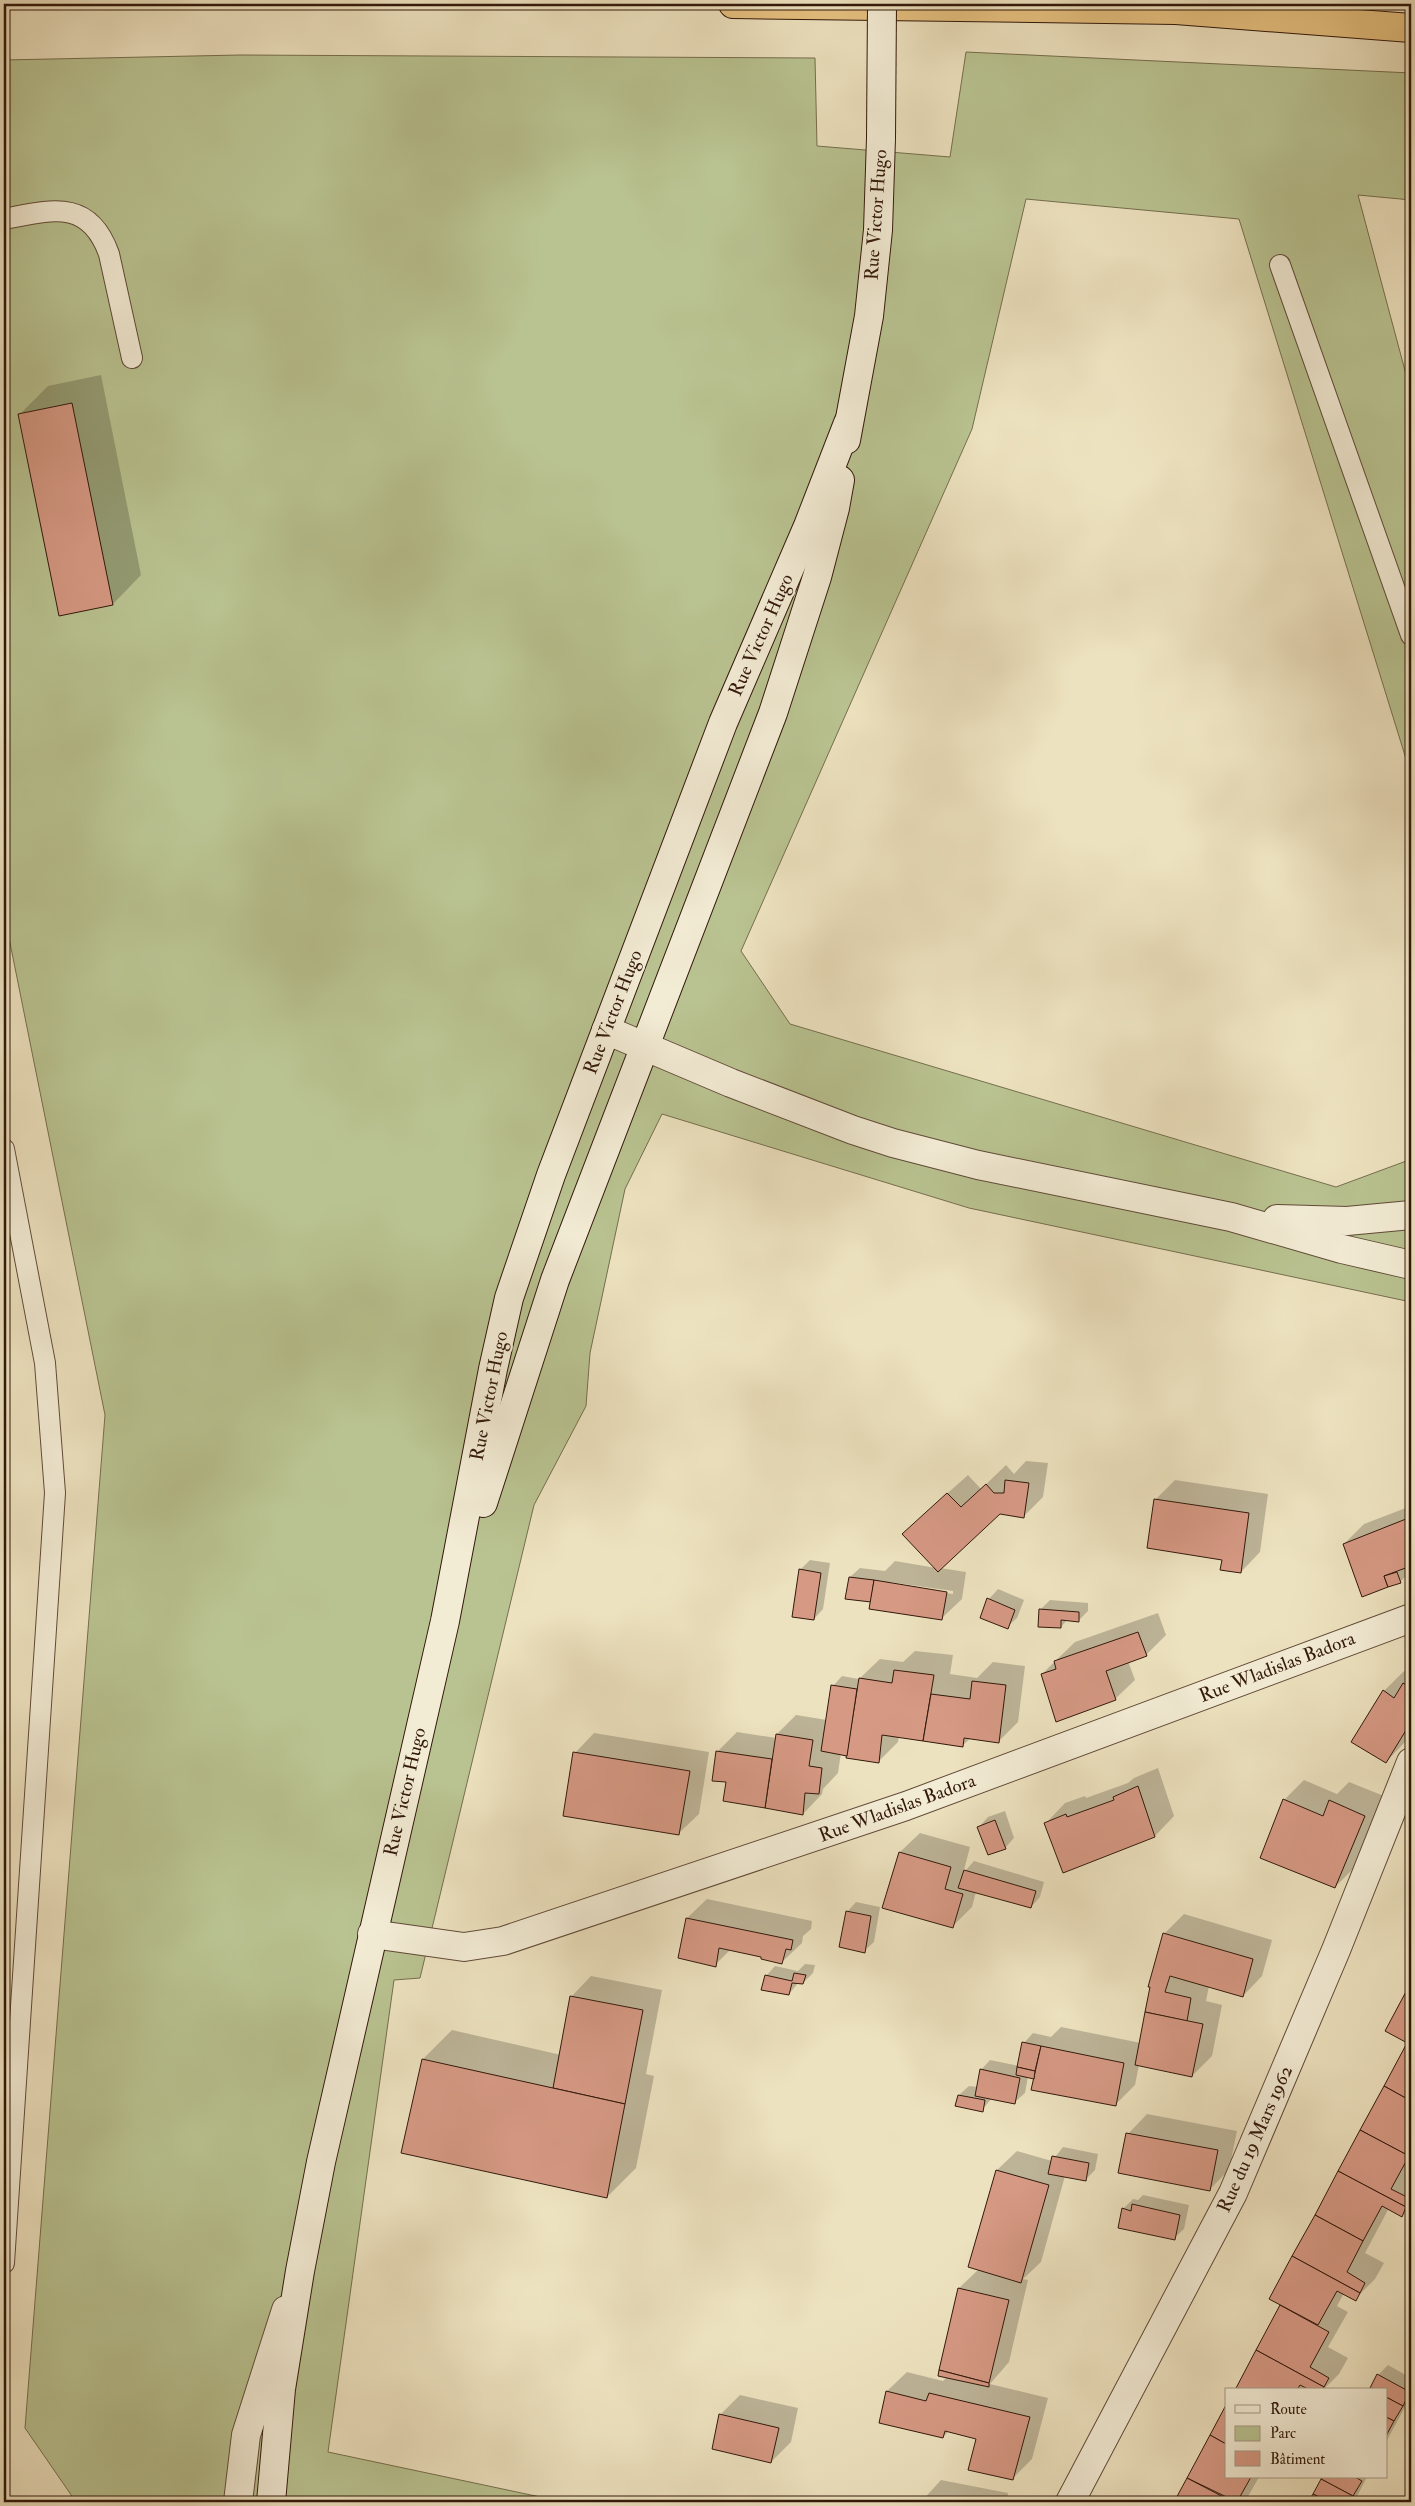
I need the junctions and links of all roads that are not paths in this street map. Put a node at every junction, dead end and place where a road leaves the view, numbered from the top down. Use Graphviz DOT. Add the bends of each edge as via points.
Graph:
graph roads {
  1 [pos="733,4"];
  2 [pos="882,4"];
  3 [pos="1411,28"];
  4 [pos="4,219"];
  5 [pos="1280,265"];
  6 [pos="132,358"];
  7 [pos="848,424"];
  8 [pos="1411,635"];
  9 [pos="606,1030"];
  10 [pos="643,1046"];
  11 [pos="4,1149"];
  12 [pos="1411,1215"];
  13 [pos="1231,1217"];
  14 [pos="1411,1265"];
  15 [pos="1411,1618"];
  16 [pos="445,1621"];
  17 [pos="1411,1762"];
  18 [pos="372,1934"];
  19 [pos="4,2263"];
  20 [pos="300,2271"];
  21 [pos="238,2502"];
  22 [pos="271,2502"];
  23 [pos="1070,2502"];
  1 -- 3 [label="highway" via="1176,10"];
  2 -- 7 [label="main road, Rue Victor Hugo, bridge" via="878,230 869,316"];
  4 -- 6 [label="lane" via="60,210 82,216 95,226 109,254"];
  5 -- 8 [label="lane"];
  7 -- 9 [label="main road, Rue Victor Hugo" via="723,723"];
  7 -- 10 [label="main road, Rue Victor Hugo" via="836,508 802,628 756,758"];
  9 -- 10 [label="main road"];
  9 -- 16 [label="main road, Rue Victor Hugo" via="509,1298"];
  10 -- 13 [label="main road" via="893,1143 978,1165"];
  10 -- 16 [label="main road, Rue Victor Hugo" via="538,1329"];
  11 -- 19 [label="lane" via="45,1363 55,1493"];
  12 -- 13 [label="main road" via="1347,1221"];
  13 -- 14 [label="main road"];
  15 -- 18 [label="main road, Rue Wladislas Badora" via="906,1806 503,1941 464,1947"];
  16 -- 18 [label="main road, Rue Victor Hugo"];
  17 -- 23 [label="main road, Rue du 19 Mars 1962" via="1234,2193"];
  18 -- 20 [label="main road, Rue Victor Hugo"];
  20 -- 21 [label="main road" via="251,2416 241,2464"];
  20 -- 22 [label="main road" via="281,2389"];
}
